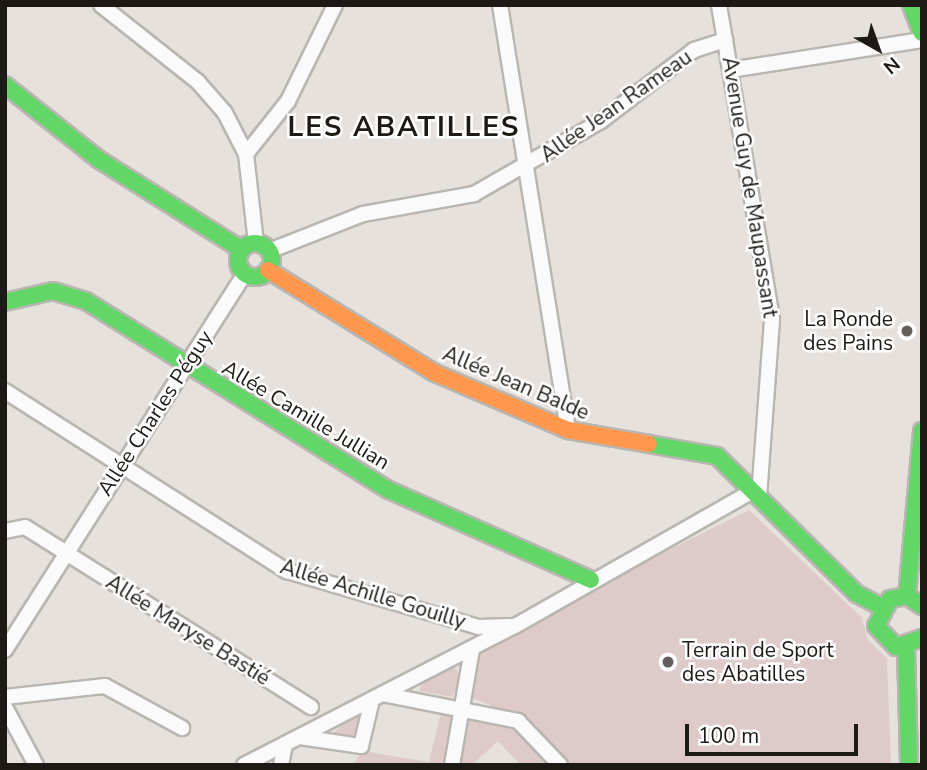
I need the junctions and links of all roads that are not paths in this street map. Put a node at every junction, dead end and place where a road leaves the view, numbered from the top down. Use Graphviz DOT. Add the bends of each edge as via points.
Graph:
graph roads {
  1 [pos="101,5"];
  2 [pos="335,5"];
  3 [pos="500,5"];
  4 [pos="719,5"];
  5 [pos="911,5"];
  6 [pos="922,33"];
  7 [pos="725,40"];
  8 [pos="922,40"];
  9 [pos="730,70"];
  10 [pos="5,85"];
  11 [pos="246,154"];
  12 [pos="526,166"];
  13 [pos="256,248"];
  14 [pos="268,270"];
  15 [pos="245,273"];
  16 [pos="5,302"];
  17 [pos="185,365"];
  18 [pos="5,391"];
  19 [pos="568,430"];
  20 [pos="922,431"];
  21 [pos="121,466"];
  22 [pos="756,493"];
  23 [pos="5,531"];
  24 [pos="65,553"];
  25 [pos="591,580"];
  26 [pos="907,596"];
  27 [pos="922,606"];
  28 [pos="881,607"];
  29 [pos="515,626"];
  30 [pos="922,638"];
  31 [pos="906,647"];
  32 [pos="472,649"];
  33 [pos="5,650"];
  34 [pos="5,696"];
  35 [pos="377,697"];
  36 [pos="5,707"];
  37 [pos="311,708"];
  38 [pos="461,709"];
  39 [pos="182,728"];
  40 [pos="300,737"];
  41 [pos="285,744"];
  42 [pos="36,765"];
  43 [pos="244,765"];
  44 [pos="281,765"];
  45 [pos="452,765"];
  46 [pos="560,765"];
  47 [pos="909,765"];
  1 -- 11 [label="street" via="198,82 225,113"];
  2 -- 11 [label="street" via="288,101"];
  3 -- 12 [label="street"];
  4 -- 7 [label="street, Avenue Guy de Maupassant"];
  5 -- 6 [label="street"];
  7 -- 9 [label="street, Avenue Guy de Maupassant"];
  7 -- 12 [label="street, Allée Jean Rameau" via="694,50 601,121"];
  8 -- 9 [label="street"];
  9 -- 22 [label="street, Avenue Guy de Maupassant" via="772,320"];
  10 -- 13 [label="street" via="99,159"];
  11 -- 13 [label="street"];
  12 -- 13 [label="street, Allée Jean Rameau" via="474,194 363,214"];
  12 -- 19 [label="street"];
  13 -- 14 [label="street"];
  13 -- 15 [label="street"];
  14 -- 15 [label="street"];
  14 -- 19 [label="street, Allée Jean Balde" via="435,373"];
  15 -- 17 [label="street, Allée Charles Péguy"];
  16 -- 17 [label="street, Allée Camille Jullian" via="53,291 86,301"];
  17 -- 21 [label="street, Allée Charles Péguy"];
  17 -- 25 [label="street, Allée Camille Jullian" via="389,490"];
  18 -- 21 [label="street, Allée Achille Gouilly"];
  19 -- 22 [label="street, Allée Jean Balde" via="718,456"];
  20 -- 26 [label="street"];
  21 -- 24 [label="street, Allée Charles Péguy"];
  21 -- 29 [label="street, Allée Achille Gouilly" via="287,571 479,627"];
  22 -- 25 [label="street, Allée Achille Gouilly"];
  22 -- 28 [label="street, Allée Jean Balde" via="857,594"];
  23 -- 24 [label="street, Allée Maryse Bastié" via="25,527"];
  24 -- 33 [label="street, Allée Charles Péguy"];
  24 -- 37 [label="street, Allée Maryse Bastié"];
  25 -- 29 [label="street, Allée Achille Gouilly"];
  26 -- 27 [label="street"];
  26 -- 28 [label="street"];
  28 -- 31 [label="street" via="880,635"];
  29 -- 32 [label="street"];
  30 -- 31 [label="street"];
  31 -- 47 [label="street"];
  32 -- 35 [label="street"];
  32 -- 38 [label="street"];
  34 -- 39 [label="street" via="105,687"];
  35 -- 38 [label="street"];
  35 -- 40 [label="street"];
  35 -- 40 [label="street" via="361,746"];
  36 -- 42 [label="street"];
  38 -- 45 [label="street"];
  38 -- 46 [label="street" via="519,721"];
  40 -- 41 [label="street"];
  41 -- 43 [label="street"];
  41 -- 44 [label="street"];
}
